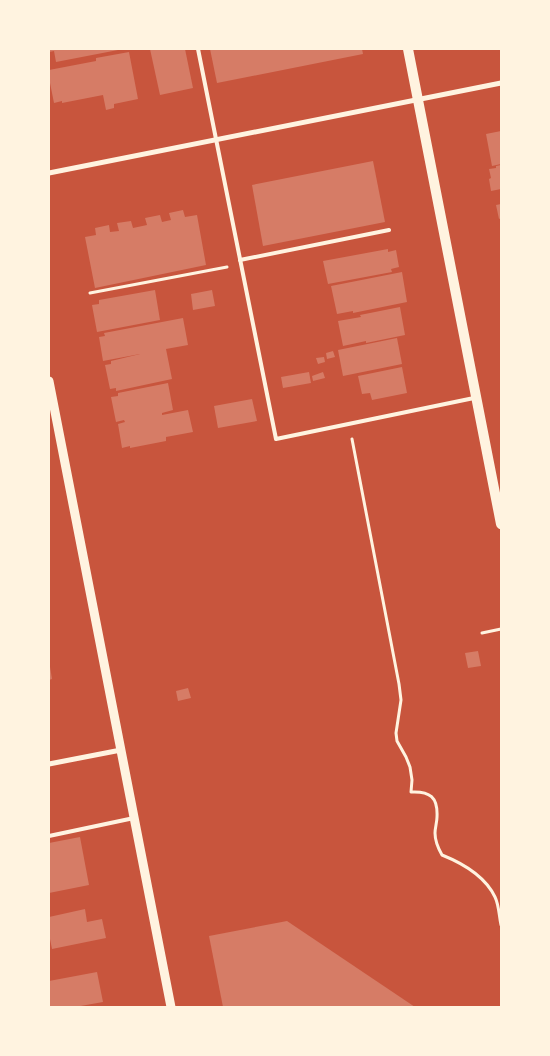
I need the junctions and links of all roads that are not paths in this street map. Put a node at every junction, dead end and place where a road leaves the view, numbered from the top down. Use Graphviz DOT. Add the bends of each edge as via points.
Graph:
graph roads {
  1 [pos="198,49"];
  2 [pos="408,49"];
  3 [pos="501,83"];
  4 [pos="418,100"];
  5 [pos="216,140"];
  6 [pos="49,172"];
  7 [pos="389,230"];
  8 [pos="241,262"];
  9 [pos="49,380"];
  10 [pos="476,397"];
  11 [pos="501,524"];
  12 [pos="121,750"];
  13 [pos="49,764"];
  14 [pos="134,818"];
  15 [pos="49,836"];
  16 [pos="171,1007"];
  1 -- 5 [label="lane"];
  2 -- 4 [label="main road"];
  3 -- 4 [label="street"];
  4 -- 5 [label="street"];
  4 -- 10 [label="main road"];
  5 -- 6 [label="street"];
  5 -- 8 [label="lane"];
  7 -- 8 [label="lane"];
  8 -- 10 [label="lane" via="276,439"];
  9 -- 12 [label="street"];
  10 -- 11 [label="main road"];
  12 -- 13 [label="street"];
  12 -- 14 [label="street"];
  14 -- 15 [label="lane"];
  14 -- 16 [label="street"];
}
